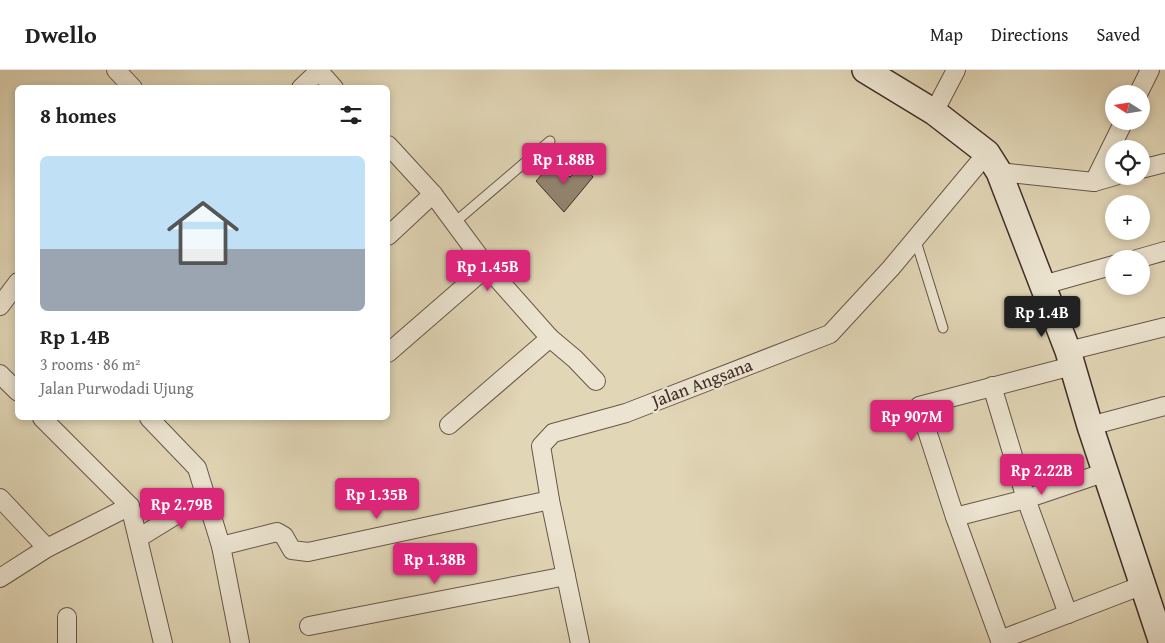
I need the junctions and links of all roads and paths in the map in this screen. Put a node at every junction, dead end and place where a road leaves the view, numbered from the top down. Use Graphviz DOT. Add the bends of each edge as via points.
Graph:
graph roads {
  1 [pos="116,70"];
  2 [pos="865,70"];
  3 [pos="956,70"];
  4 [pos="1150,70"];
  5 [pos="318,71"];
  6 [pos="130,85"];
  7 [pos="305,85"];
  8 [pos="331,85"];
  9 [pos="1142,85"];
  10 [pos="934,112"];
  11 [pos="1120,130"];
  12 [pos="550,141"];
  13 [pos="390,147"];
  14 [pos="993,163"];
  15 [pos="1165,163"];
  16 [pos="1150,167"];
  17 [pos="1105,179"];
  18 [pos="1094,182"];
  19 [pos="433,194"];
  20 [pos="454,223"];
  21 [pos="390,234"];
  22 [pos="915,238"];
  23 [pos="1165,251"];
  24 [pos="1150,255"];
  25 [pos="488,267"];
  26 [pos="1105,268"];
  27 [pos="1043,285"];
  28 [pos="15,286"];
  29 [pos="0,306"];
  30 [pos="1165,326"];
  31 [pos="943,328"];
  32 [pos="550,338"];
  33 [pos="390,350"];
  34 [pos="1070,358"];
  35 [pos="0,374"];
  36 [pos="596,381"];
  37 [pos="992,386"];
  38 [pos="15,389"];
  39 [pos="1165,406"];
  40 [pos="44,420"];
  41 [pos="151,420"];
  42 [pos="449,425"];
  43 [pos="1090,426"];
  44 [pos="1106,472"];
  45 [pos="207,496"];
  46 [pos="0,498"];
  47 [pos="1026,499"];
  48 [pos="550,500"];
  49 [pos="130,506"];
  50 [pos="955,517"];
  51 [pos="140,537"];
  52 [pos="221,546"];
  53 [pos="47,548"];
  54 [pos="566,576"];
  55 [pos="0,578"];
  56 [pos="1143,585"];
  57 [pos="1068,614"];
  58 [pos="1160,616"];
  59 [pos="67,617"];
  60 [pos="309,626"];
  61 [pos="1000,641"];
  62 [pos="67,643"];
  63 [pos="164,643"];
  64 [pos="240,643"];
  65 [pos="580,643"];
  66 [pos="1162,643"];
  1 -- 6 [label="street"];
  2 -- 10 [label="street"];
  3 -- 10 [label="street"];
  4 -- 9 [label="street"];
  5 -- 7 [label="street"];
  5 -- 8 [label="street"];
  10 -- 14 [label="street"];
  11 -- 18 [label="street"];
  12 -- 20 [label="lane"];
  13 -- 19 [label="street"];
  14 -- 18 [label="street"];
  14 -- 22 [label="street, Jalan Angsana"];
  14 -- 27 [label="street"];
  15 -- 16 [label="street"];
  17 -- 18 [label="street"];
  19 -- 20 [label="street"];
  19 -- 21 [label="street"];
  20 -- 25 [label="street"];
  22 -- 31 [label="lane"];
  22 -- 48 [label="street, Jalan Angsana" via="830,334 626,413 553,433 541,446"];
  23 -- 24 [label="street"];
  25 -- 32 [label="street"];
  25 -- 33 [label="street"];
  26 -- 27 [label="street"];
  27 -- 34 [label="street"];
  28 -- 29 [label="street"];
  30 -- 34 [label="street"];
  32 -- 36 [label="street"];
  32 -- 42 [label="street"];
  34 -- 37 [label="street"];
  34 -- 43 [label="street"];
  35 -- 38 [label="street"];
  37 -- 47 [label="street"];
  37 -- 50 [label="street" via="919,406"];
  39 -- 43 [label="street"];
  40 -- 49 [label="street"];
  41 -- 45 [label="street" via="197,468"];
  43 -- 44 [label="street"];
  44 -- 47 [label="street"];
  44 -- 56 [label="street"];
  45 -- 51 [label="street"];
  45 -- 52 [label="street"];
  46 -- 53 [label="street"];
  47 -- 50 [label="street"];
  47 -- 57 [label="street"];
  48 -- 52 [label="street" via="308,552 292,550 284,536 277,532"];
  48 -- 54 [label="street, Jalan Angsana"];
  49 -- 51 [label="street"];
  49 -- 53 [label="street"];
  50 -- 61 [label="street"];
  51 -- 63 [label="street"];
  52 -- 64 [label="street"];
  53 -- 55 [label="street"];
  54 -- 60 [label="street"];
  54 -- 65 [label="street, Jalan Angsana"];
  56 -- 57 [label="street"];
  56 -- 58 [label="street"];
  57 -- 61 [label="street"];
  58 -- 66 [label="street"];
  59 -- 62 [label="street"];
}
